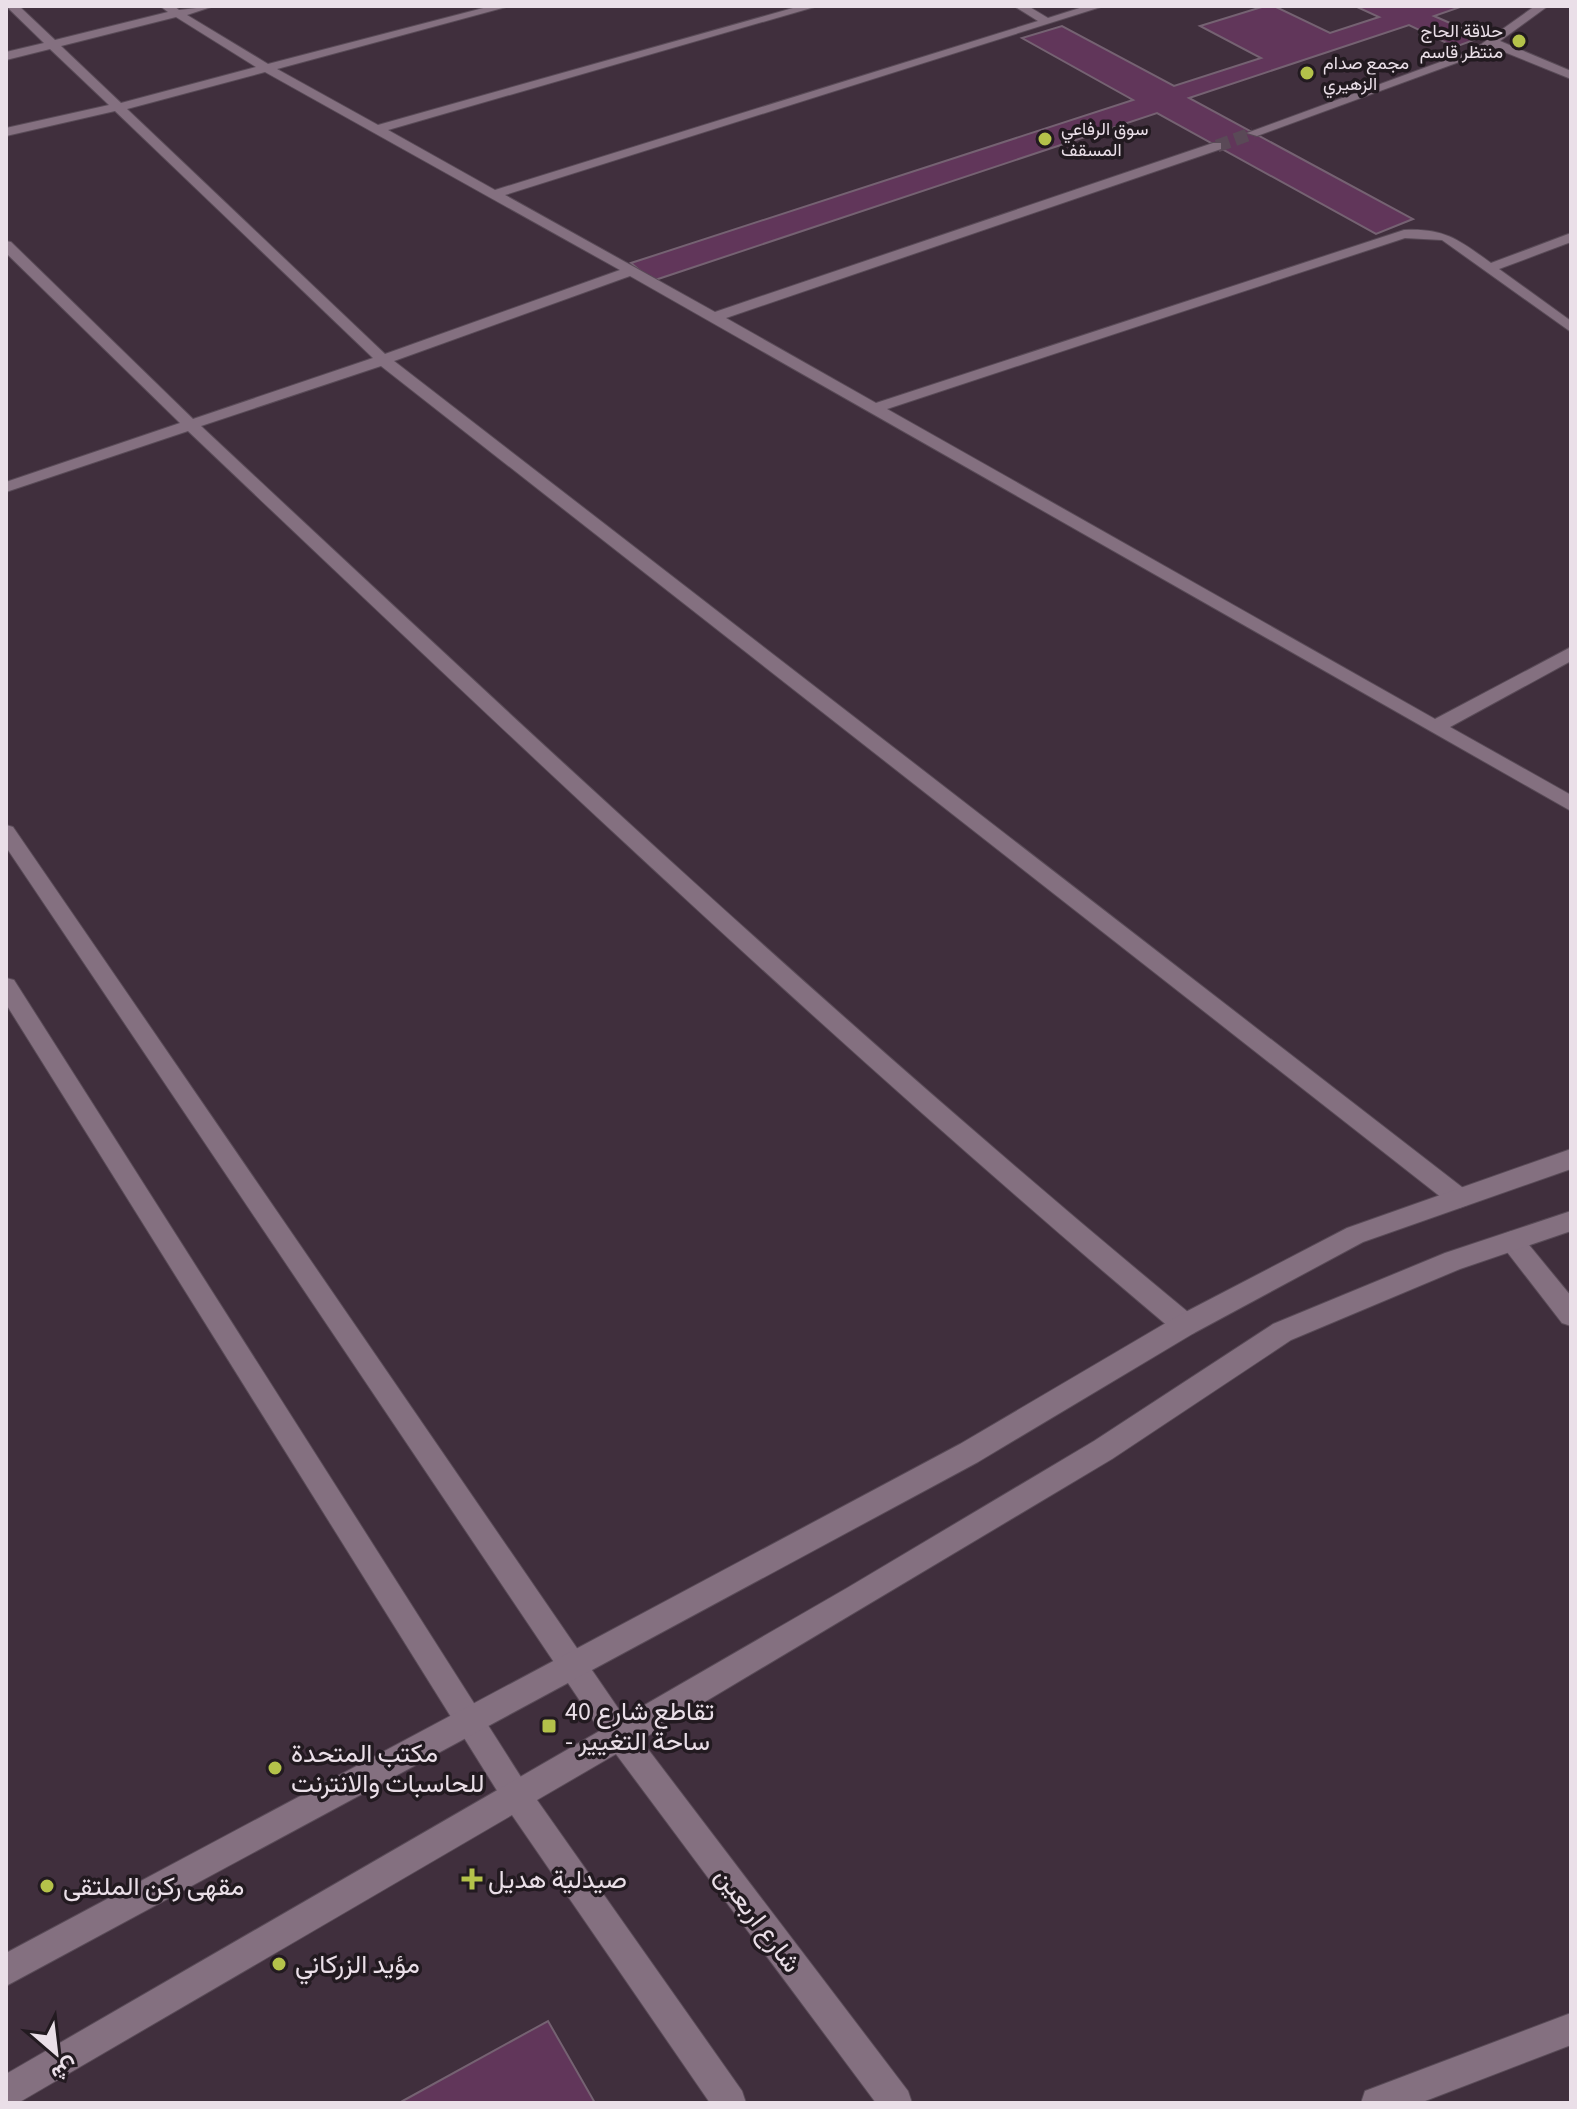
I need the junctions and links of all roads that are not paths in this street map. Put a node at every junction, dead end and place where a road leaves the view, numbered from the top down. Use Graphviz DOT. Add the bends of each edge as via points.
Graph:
graph roads {
  1 [pos="12,6"];
  2 [pos="208,6"];
  3 [pos="504,6"];
  4 [pos="812,6"];
  5 [pos="1020,6"];
  6 [pos="1098,6"];
  7 [pos="1542,6"];
  8 [pos="171,10"];
  9 [pos="1047,22"];
  10 [pos="1489,41"];
  11 [pos="54,45"];
  12 [pos="6,56"];
  13 [pos="266,68"];
  14 [pos="1571,75"];
  15 [pos="119,107"];
  16 [pos="379,129"];
  17 [pos="6,132"];
  18 [pos="1253,133"];
  19 [pos="1217,146"];
  20 [pos="496,194"];
  21 [pos="1571,237"];
  22 [pos="6,245"];
  23 [pos="1490,268"];
  24 [pos="632,271"];
  25 [pos="714,317"];
  26 [pos="1571,328"];
  27 [pos="383,360"];
  28 [pos="875,408"];
  29 [pos="190,424"];
  30 [pos="6,487"];
  31 [pos="1571,653"];
  32 [pos="1435,727"];
  33 [pos="1571,804"];
  34 [pos="6,832"];
  35 [pos="6,986"];
  36 [pos="1571,1159"];
  37 [pos="1459,1198"];
  38 [pos="1571,1221"];
  39 [pos="1512,1241"];
  40 [pos="1571,1315"];
  41 [pos="1185,1325"];
  42 [pos="572,1666"];
  43 [pos="470,1721"];
  44 [pos="621,1737"];
  45 [pos="516,1795"];
  46 [pos="6,1970"];
  47 [pos="1571,2029"];
  48 [pos="6,2092"];
  49 [pos="730,2103"];
  50 [pos="896,2103"];
  51 [pos="1377,2103"];
  1 -- 11 [label="street"];
  2 -- 8 [label="street"];
  3 -- 13 [label="street"];
  4 -- 16 [label="street"];
  5 -- 9 [label="street"];
  6 -- 9 [label="street"];
  7 -- 10 [label="street"];
  8 -- 11 [label="street"];
  8 -- 13 [label="street"];
  9 -- 20 [label="street"];
  10 -- 14 [label="street"];
  10 -- 18 [label="street" via="1477,52"];
  11 -- 12 [label="street"];
  11 -- 15 [label="street"];
  13 -- 15 [label="street"];
  13 -- 16 [label="street"];
  15 -- 17 [label="street"];
  15 -- 27 [label="street"];
  16 -- 20 [label="street"];
  19 -- 25 [label="street"];
  20 -- 24 [label="street"];
  21 -- 23 [label="street"];
  22 -- 29 [label="street"];
  23 -- 26 [label="street"];
  23 -- 28 [label="street" via="1446,237 1404,234"];
  24 -- 25 [label="street"];
  24 -- 27 [label="street"];
  25 -- 28 [label="street"];
  27 -- 29 [label="street"];
  27 -- 37 [label="street"];
  28 -- 32 [label="street"];
  29 -- 30 [label="street"];
  29 -- 41 [label="street" via="548,762 1070,1229"];
  31 -- 32 [label="street"];
  32 -- 33 [label="street"];
  34 -- 42 [label="street, شارع اربعين"];
  35 -- 43 [label="street"];
  36 -- 37 [label="street"];
  37 -- 41 [label="street" via="1355,1235"];
  38 -- 39 [label="street"];
  39 -- 40 [label="street"];
  39 -- 44 [label="street" via="1282,1332 1103,1450"];
  41 -- 42 [label="street" via="969,1453"];
  42 -- 43 [label="street"];
  42 -- 44 [label="street, شارع اربعين"];
  43 -- 45 [label="street"];
  43 -- 46 [label="street"];
  44 -- 45 [label="street"];
  44 -- 50 [label="street, شارع اربعين"];
  45 -- 48 [label="street"];
  45 -- 49 [label="street"];
  47 -- 51 [label="street"];
}
